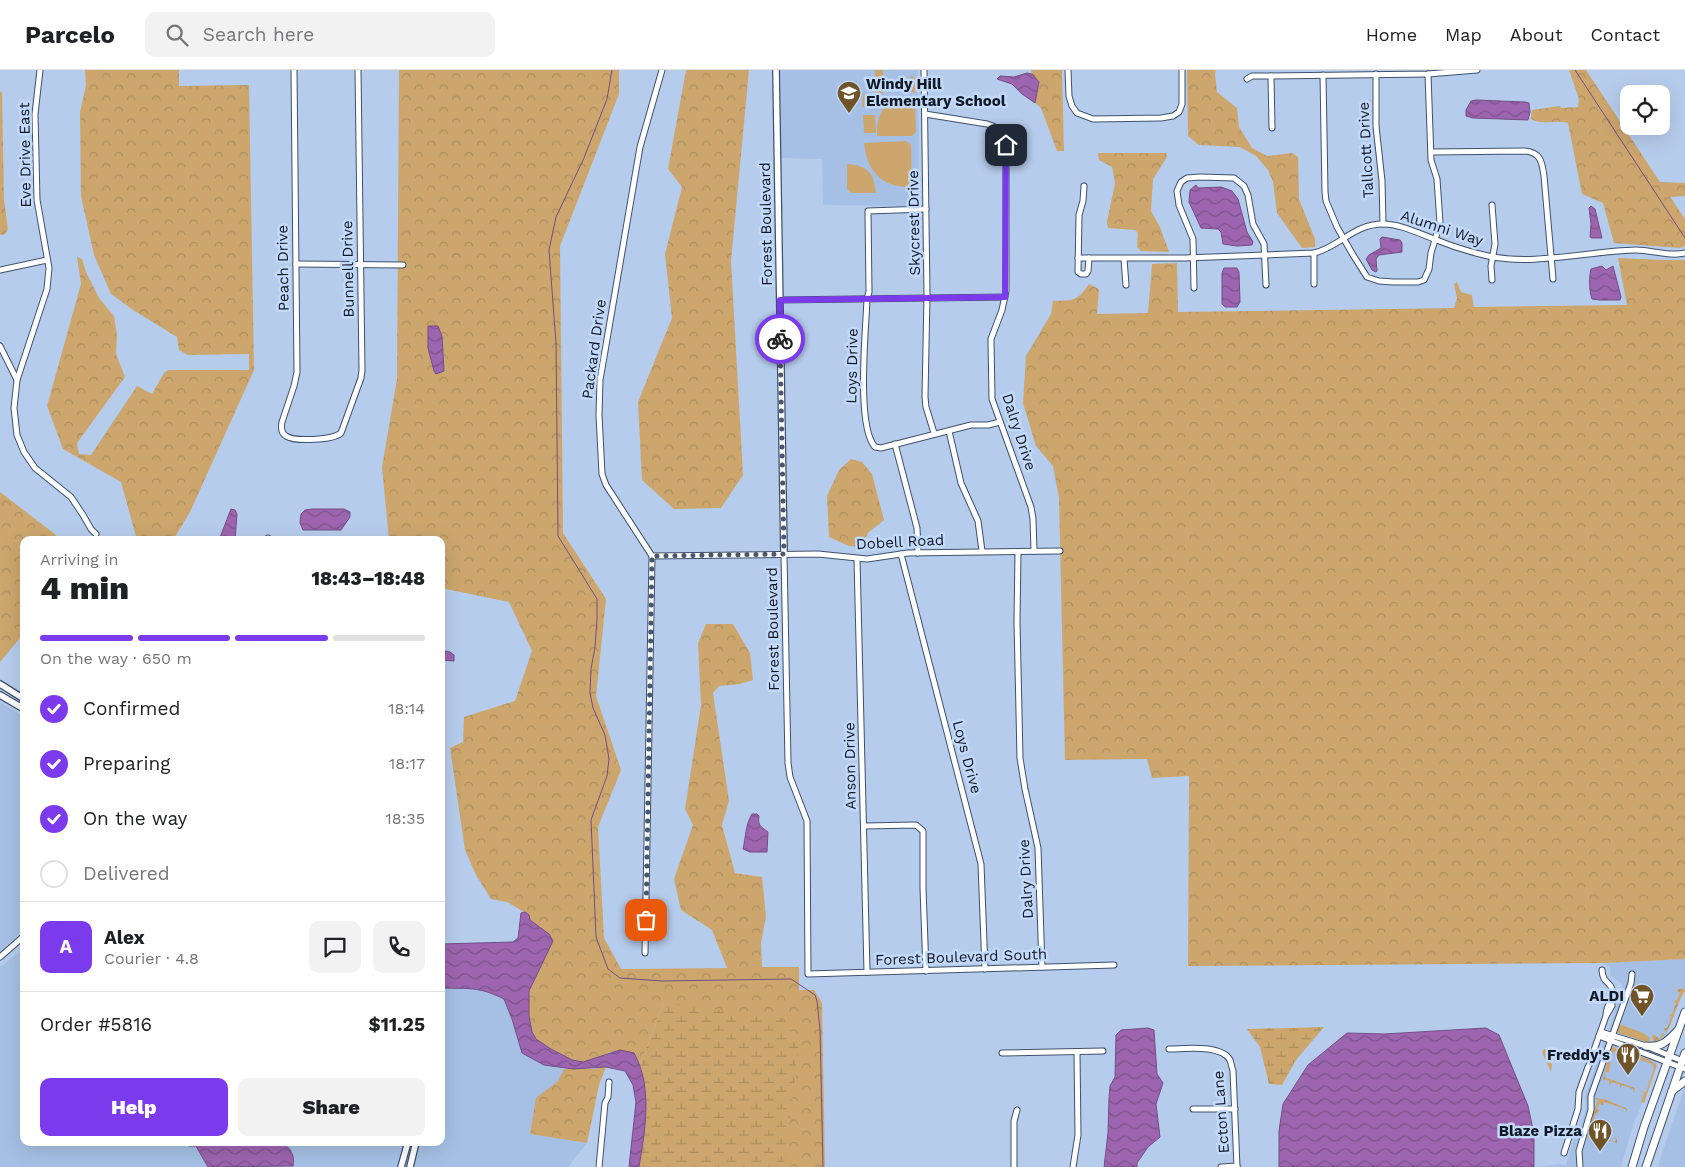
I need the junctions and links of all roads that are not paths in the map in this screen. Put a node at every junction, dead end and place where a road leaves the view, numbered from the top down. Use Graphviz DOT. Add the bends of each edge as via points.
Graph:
graph roads {
  1 [pos="40,70"];
  2 [pos="294,70"];
  3 [pos="358,70"];
  4 [pos="662,70"];
  5 [pos="776,70"];
  6 [pos="924,70"];
  7 [pos="1068,70"];
  8 [pos="1182,70"];
  9 [pos="1477,70"];
  10 [pos="1376,74"];
  11 [pos="1428,74"];
  12 [pos="1323,75"];
  13 [pos="1271,76"];
  14 [pos="1247,79"];
  15 [pos="925,114"];
  16 [pos="1272,128"];
  17 [pos="1432,152"];
  18 [pos="1084,186"];
  19 [pos="1492,205"];
  20 [pos="926,209"];
  21 [pos="1382,224"];
  22 [pos="1343,238"];
  23 [pos="1435,240"];
  24 [pos="1314,253"];
  25 [pos="1685,253"];
  26 [pos="1266,255"];
  27 [pos="1492,256"];
  28 [pos="1550,257"];
  29 [pos="1078,258"];
  30 [pos="1089,258"];
  31 [pos="1193,258"];
  32 [pos="1124,259"];
  33 [pos="47,260"];
  34 [pos="296,264"];
  35 [pos="360,264"];
  36 [pos="403,265"];
  37 [pos="0,270"];
  38 [pos="1553,279"];
  39 [pos="1492,280"];
  40 [pos="1314,284"];
  41 [pos="1126,285"];
  42 [pos="1266,285"];
  43 [pos="1194,288"];
  44 [pos="1005,297"];
  45 [pos="867,299"];
  46 [pos="926,299"];
  47 [pos="780,300"];
  48 [pos="0,346"];
  49 [pos="17,380"];
  50 [pos="1000,422"];
  51 [pos="949,431"];
  52 [pos="934,433"];
  53 [pos="312,439"];
  54 [pos="895,444"];
  55 [pos="96,534"];
  56 [pos="1034,551"];
  57 [pos="1060,551"];
  58 [pos="982,552"];
  59 [pos="1018,552"];
  60 [pos="918,553"];
  61 [pos="784,554"];
  62 [pos="901,554"];
  63 [pos="652,556"];
  64 [pos="857,559"];
  65 [pos="0,686"];
  66 [pos="0,695"];
  67 [pos="20,697"];
  68 [pos="20,707"];
  69 [pos="864,826"];
  70 [pos="20,940"];
  71 [pos="645,953"];
  72 [pos="0,957"];
  73 [pos="1114,965"];
  74 [pos="1042,968"];
  75 [pos="985,969"];
  76 [pos="926,970"];
  77 [pos="1602,970"];
  78 [pos="867,972"];
  79 [pos="808,974"];
  80 [pos="1632,974"];
  81 [pos="1685,1012"];
  82 [pos="1679,1029"];
  83 [pos="1600,1034"];
  84 [pos="1613,1035"];
  85 [pos="1611,1041"];
  86 [pos="1646,1046"];
  87 [pos="1169,1049"];
  88 [pos="1103,1051"];
  89 [pos="1002,1053"];
  90 [pos="1078,1053"];
  91 [pos="1668,1059"];
  92 [pos="1684,1062"];
  93 [pos="1685,1080"];
  94 [pos="610,1082"];
  95 [pos="1672,1091"];
  96 [pos="1193,1109"];
  97 [pos="1235,1109"];
  98 [pos="1017,1110"];
  99 [pos="407,1146"];
  100 [pos="415,1146"];
  101 [pos="1564,1154"];
  102 [pos="1237,1166"];
  103 [pos="401,1167"];
  104 [pos="410,1167"];
  105 [pos="598,1167"];
  106 [pos="1014,1167"];
  107 [pos="1073,1167"];
  108 [pos="1221,1167"];
  109 [pos="1580,1167"];
  110 [pos="1632,1167"];
  111 [pos="1646,1167"];
  1 -- 33 [label="street, Eve Drive East" via="35,114 36,200"];
  2 -- 34 [label="street, Peach Drive"];
  3 -- 35 [label="street, Bunnell Drive"];
  4 -- 63 [label="street, Packard Drive" via="640,146 599,389 602,474"];
  5 -- 47 [label="street, Forest Boulevard"];
  6 -- 15 [label="street, Skycrest Drive"];
  7 -- 8 [label="street" via="1069,96 1074,110 1093,119 1173,116 1179,112 1183,98"];
  9 -- 11 [label="street"];
  10 -- 11 [label="street"];
  10 -- 12 [label="street"];
  10 -- 21 [label="street, Tallcott Drive"];
  11 -- 17 [label="street"];
  12 -- 13 [label="street"];
  12 -- 22 [label="street" via="1326,201"];
  13 -- 14 [label="street"];
  13 -- 16 [label="street"];
  15 -- 20 [label="street, Skycrest Drive"];
  15 -- 44 [label="street, Dalry Drive" via="987,124 996,128 1005,139"];
  17 -- 23 [label="street" via="1440,216"];
  17 -- 28 [label="street" via="1530,151 1538,155 1542,164"];
  18 -- 29 [label="street" via="1079,215"];
  19 -- 27 [label="street" via="1495,244"];
  20 -- 45 [label="street, Loys Drive" via="868,211"];
  20 -- 46 [label="street, Skycrest Drive"];
  21 -- 22 [label="street, Alumni Way" via="1365,226"];
  21 -- 23 [label="street, Alumni Way"];
  22 -- 23 [label="street" via="1367,277 1393,282 1424,280"];
  22 -- 24 [label="street, Alumni Way"];
  23 -- 27 [label="street, Alumni Way"];
  24 -- 26 [label="street, Alumni Way"];
  24 -- 40 [label="street"];
  25 -- 28 [label="street, Alumni Way" via="1619,250"];
  26 -- 31 [label="street, Alumni Way"];
  26 -- 31 [label="street" via="1263,241 1253,224 1246,190 1240,181 1192,177 1178,186 1177,197 1193,239"];
  26 -- 42 [label="street"];
  27 -- 28 [label="street, Alumni Way" via="1517,259"];
  27 -- 39 [label="street"];
  28 -- 38 [label="street"];
  29 -- 30 [label="street, Alumni Way"];
  29 -- 30 [label="street" via="1078,272 1086,274"];
  30 -- 32 [label="street, Alumni Way"];
  31 -- 32 [label="street, Alumni Way"];
  31 -- 43 [label="street"];
  32 -- 41 [label="street"];
  33 -- 37 [label="street"];
  33 -- 49 [label="street, Eve Drive East" via="50,274 47,289"];
  34 -- 35 [label="street"];
  34 -- 53 [label="street, Peach Drive" via="297,372 281,428 290,438"];
  35 -- 36 [label="street"];
  35 -- 53 [label="street, Bunnell Drive" via="361,378 341,434 333,438"];
  44 -- 46 [label="street"];
  44 -- 50 [label="street, Dalry Drive" via="991,344 992,399"];
  45 -- 46 [label="street"];
  45 -- 47 [label="street"];
  45 -- 54 [label="street, Loys Drive" via="863,409 873,445 877,448"];
  46 -- 52 [label="street, Skycrest Drive" via="925,397"];
  47 -- 61 [label="street, Forest Boulevard"];
  48 -- 49 [label="street"];
  49 -- 55 [label="street, Eve Drive East" via="14,422 24,452 39,471 71,497"];
  50 -- 51 [label="street"];
  50 -- 56 [label="street, Dalry Drive" via="1031,507"];
  51 -- 52 [label="street"];
  51 -- 58 [label="street" via="961,483 978,521"];
  52 -- 54 [label="street"];
  54 -- 60 [label="street" via="917,528"];
  56 -- 57 [label="street, Dobell Road"];
  56 -- 59 [label="street, Dobell Road"];
  58 -- 59 [label="street, Dobell Road"];
  58 -- 60 [label="street, Dobell Road"];
  59 -- 74 [label="street, Dalry Drive" via="1020,758 1038,848"];
  60 -- 62 [label="street, Dobell Road"];
  61 -- 63 [label="street, Dobell Road"];
  61 -- 64 [label="street, Dobell Road" via="826,554"];
  61 -- 79 [label="street, Forest Boulevard" via="788,772 807,821"];
  62 -- 64 [label="street, Dobell Road"];
  62 -- 75 [label="street, Loys Drive" via="980,858"];
  63 -- 71 [label="street"];
  64 -- 69 [label="street, Anson Drive"];
  65 -- 67 [label="street"];
  66 -- 68 [label="street"];
  69 -- 76 [label="street" via="919,825 923,831"];
  69 -- 78 [label="street, Anson Drive"];
  70 -- 72 [label="street"];
  73 -- 74 [label="street, Forest Boulevard South"];
  74 -- 75 [label="street, Forest Boulevard South"];
  75 -- 76 [label="street, Forest Boulevard South"];
  76 -- 78 [label="street, Forest Boulevard South"];
  77 -- 83 [label="street" via="1604,980 1612,988 1611,1002"];
  78 -- 79 [label="street, Forest Boulevard South"];
  80 -- 84 [label="street"];
  81 -- 82 [label="main road"];
  82 -- 86 [label="main road" via="1661,1045"];
  82 -- 91 [label="main road"];
  83 -- 84 [label="street"];
  83 -- 85 [label="street"];
  83 -- 101 [label="street" via="1588,1060"];
  84 -- 85 [label="street"];
  84 -- 86 [label="street"];
  85 -- 91 [label="street"];
  85 -- 109 [label="street" via="1591,1096 1591,1110 1579,1151"];
  86 -- 91 [label="street"];
  87 -- 97 [label="street, Ecton Lane" via="1211,1049 1229,1058"];
  88 -- 90 [label="street"];
  89 -- 90 [label="street"];
  90 -- 107 [label="street" via="1078,1135"];
  91 -- 92 [label="street"];
  91 -- 110 [label="main road"];
  92 -- 95 [label="main road"];
  93 -- 95 [label="main road"];
  94 -- 105 [label="street"];
  95 -- 111 [label="main road"];
  96 -- 97 [label="street"];
  97 -- 102 [label="street, Ecton Lane"];
  98 -- 106 [label="street"];
  99 -- 103 [label="street"];
  100 -- 104 [label="street"];
  102 -- 108 [label="street"];
}
